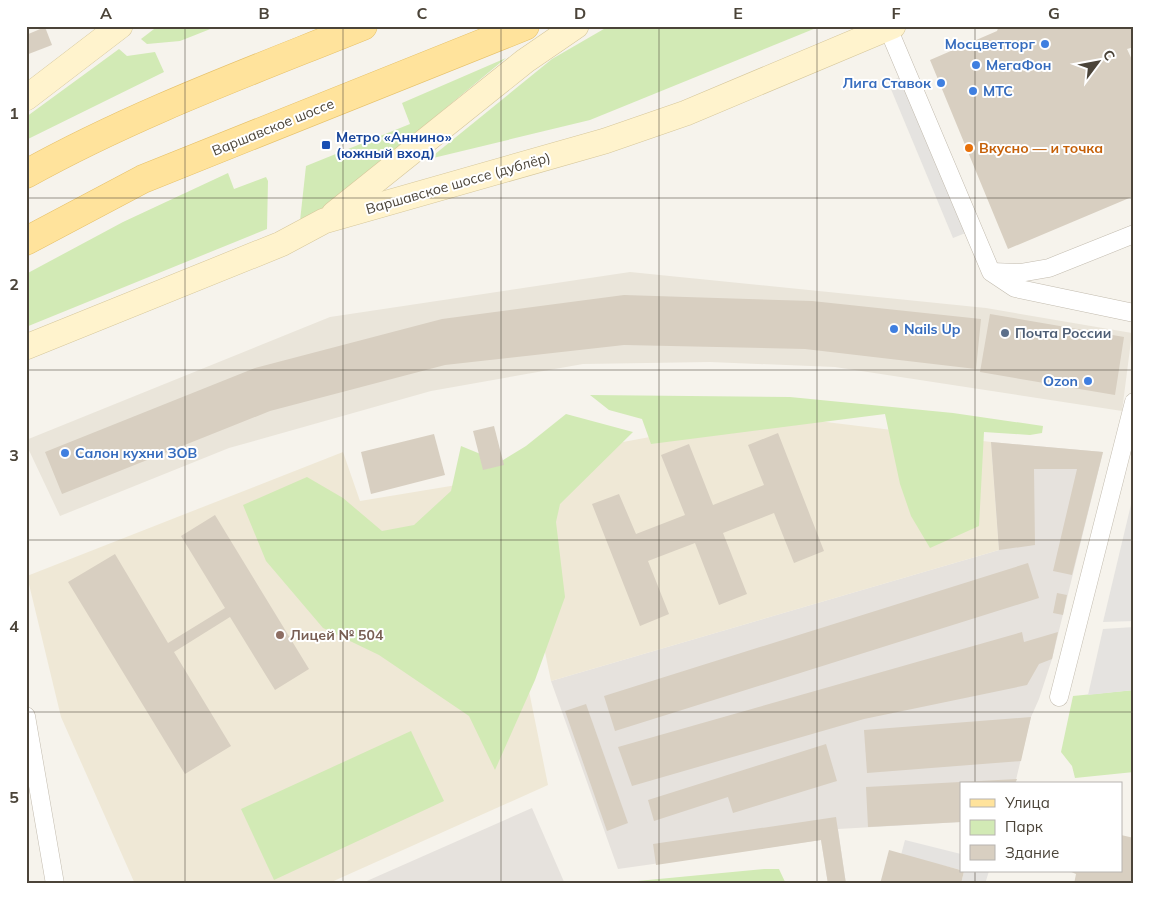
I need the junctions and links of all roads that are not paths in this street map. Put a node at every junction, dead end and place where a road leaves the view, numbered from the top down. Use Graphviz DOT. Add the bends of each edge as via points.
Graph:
graph roads {
  1 [pos="120,26"];
  2 [pos="363,26"];
  3 [pos="525,26"];
  4 [pos="576,26"];
  5 [pos="890,27"];
  6 [pos="26,98"];
  7 [pos="26,174"];
  8 [pos="324,221"];
  9 [pos="1134,234"];
  10 [pos="26,241"];
  11 [pos="1004,278"];
  12 [pos="1134,313"];
  13 [pos="26,347"];
  14 [pos="1134,402"];
  15 [pos="1059,697"];
  16 [pos="26,716"];
  17 [pos="55,884"];
  1 -- 6 [label="main road"];
  2 -- 7 [label="main road" via="183,98"];
  3 -- 10 [label="main road, Варшавское шоссе" via="143,179"];
  4 -- 8 [label="main road" via="524,61"];
  5 -- 8 [label="main road, Варшавское шоссе (дублёр)" via="686,113 605,141"];
  5 -- 11 [label="street"];
  8 -- 13 [label="main road, Варшавское шоссе (дублёр)" via="281,244"];
  9 -- 11 [label="street" via="1049,268"];
  11 -- 12 [label="street"];
  14 -- 15 [label="street"];
  16 -- 17 [label="street"];
}
